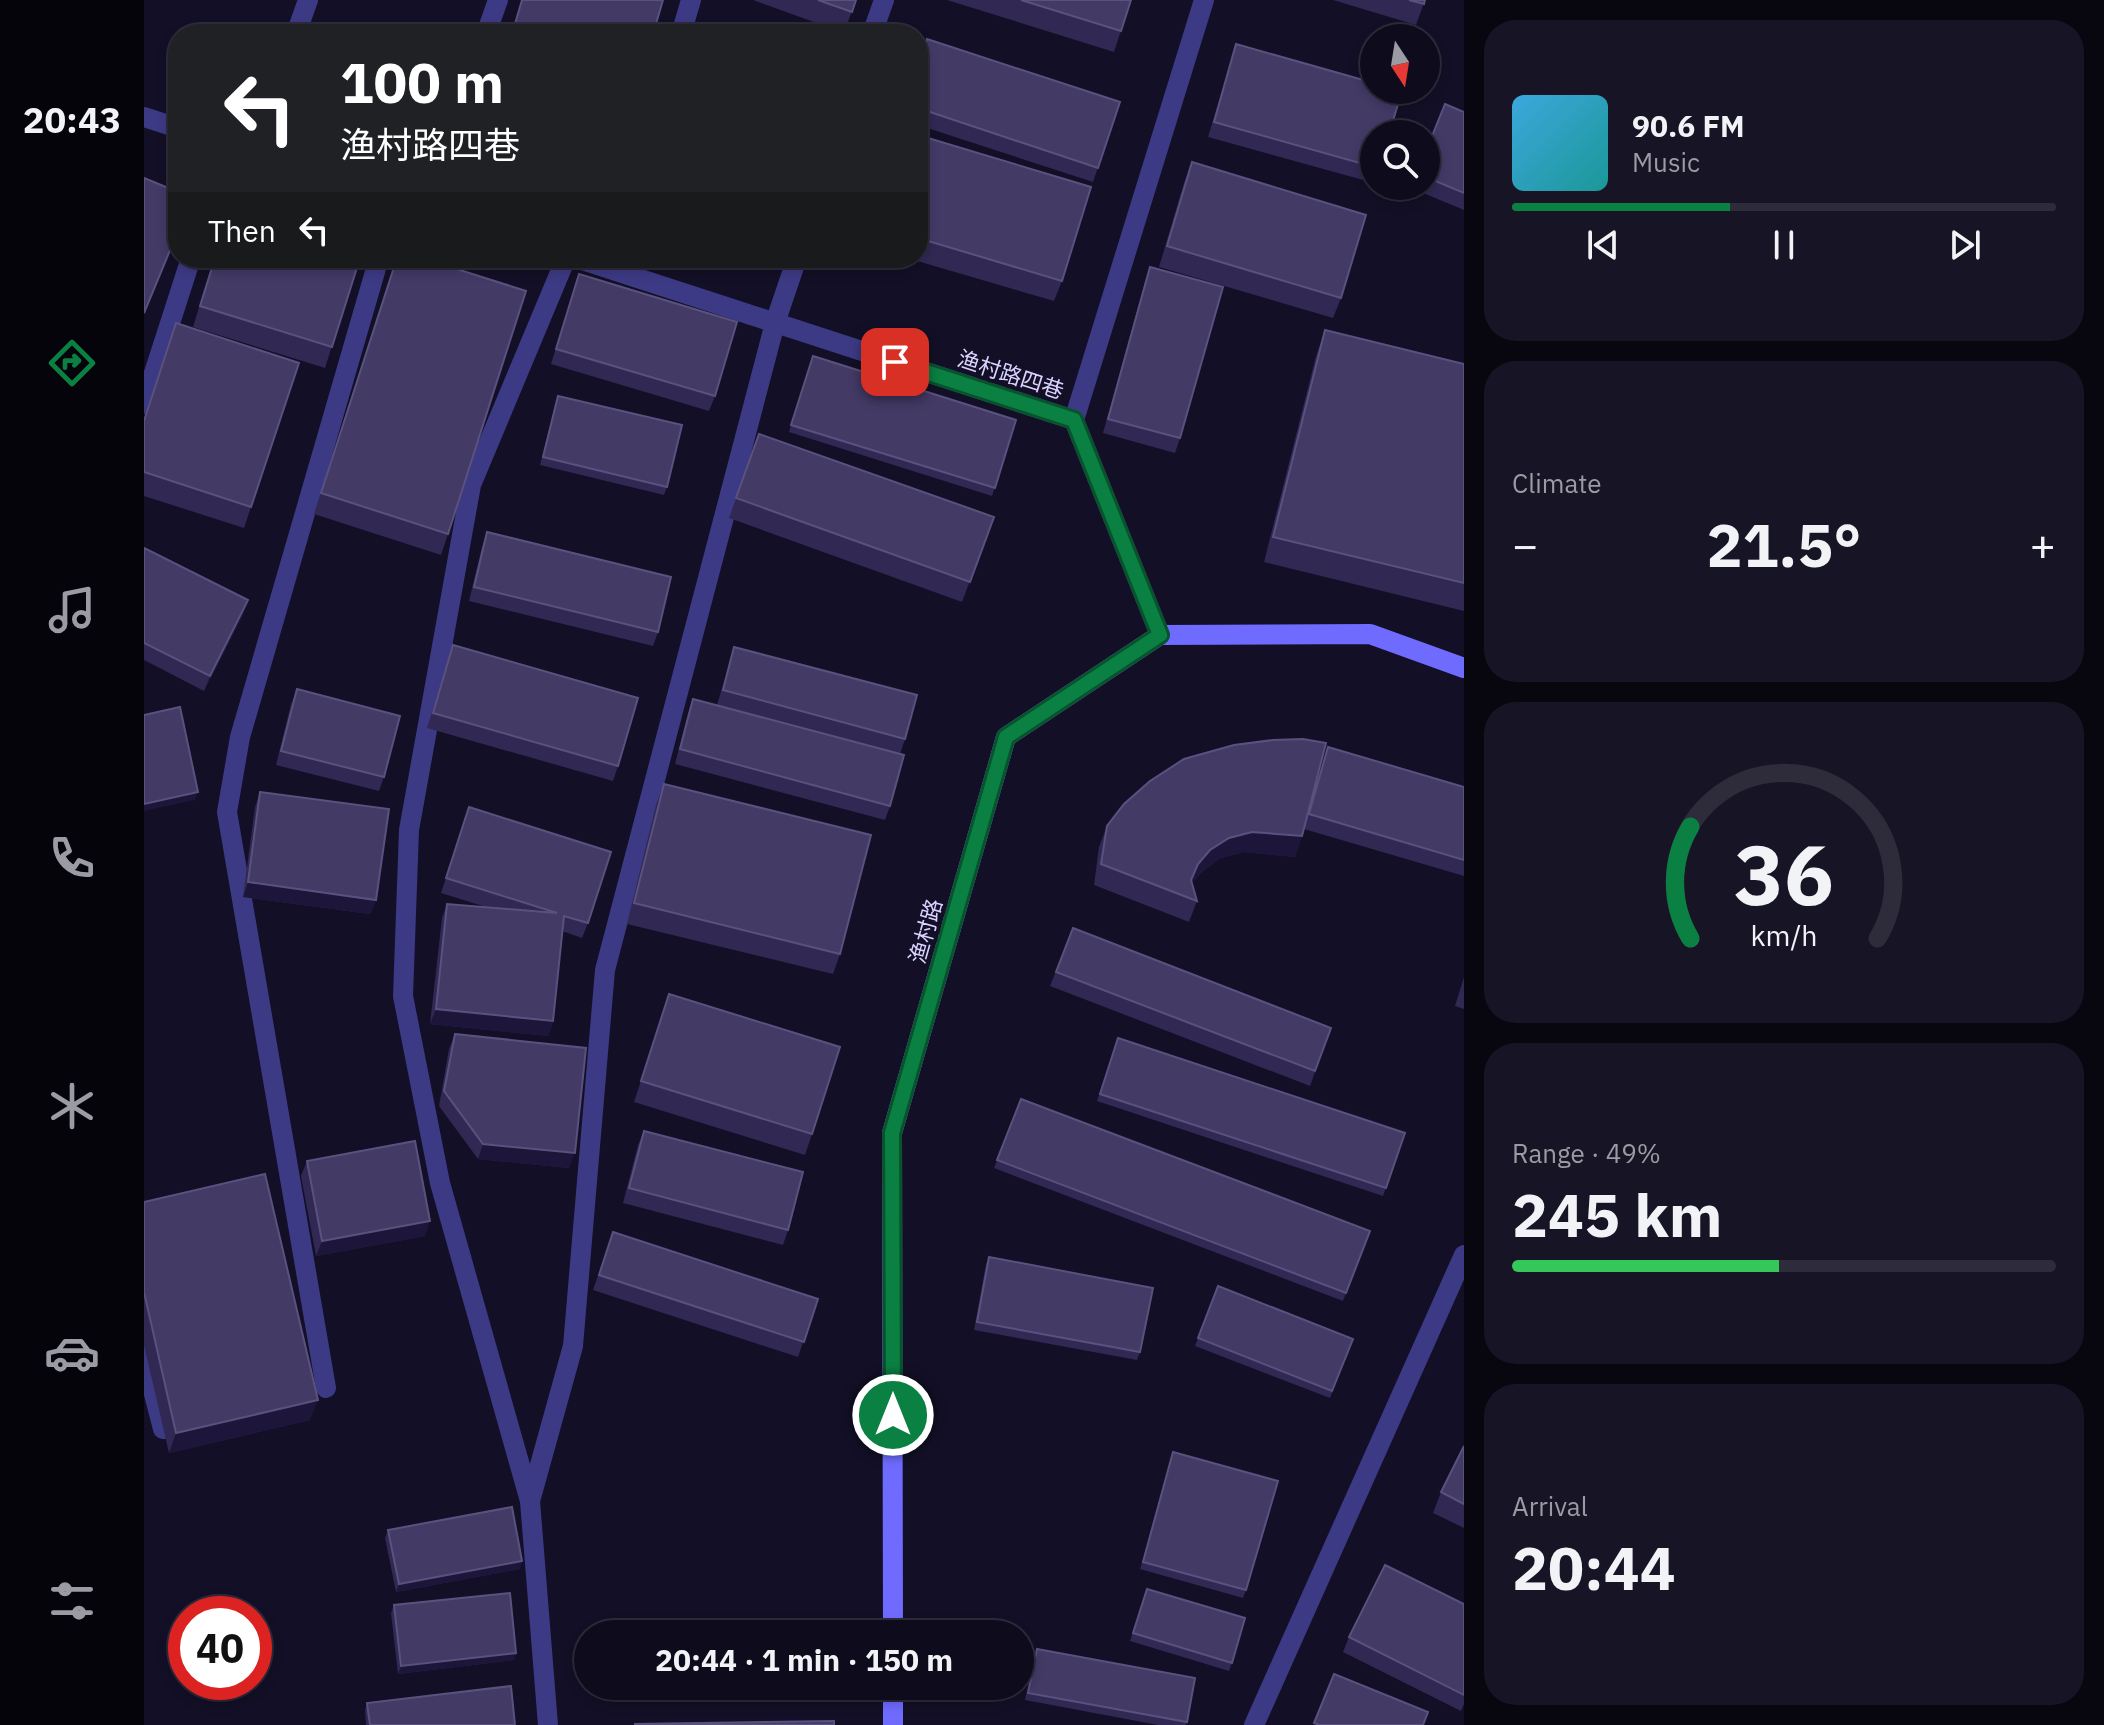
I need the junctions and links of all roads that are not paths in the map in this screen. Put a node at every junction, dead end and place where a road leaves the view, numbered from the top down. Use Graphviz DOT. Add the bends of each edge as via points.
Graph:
graph roads {
  1 [pos="308,0"];
  2 [pos="498,0"];
  3 [pos="691,0"];
  4 [pos="884,0"];
  5 [pos="1204,0"];
  6 [pos="300,24"];
  7 [pos="490,24"];
  8 [pos="684,24"];
  9 [pos="876,24"];
  10 [pos="144,117"];
  11 [pos="168,125"];
  12 [pos="188,268"];
  13 [pos="376,268"];
  14 [pos="562,268"];
  15 [pos="623,268"];
  16 [pos="794,268"];
  17 [pos="775,323"];
  18 [pos="144,404"];
  19 [pos="1074,420"];
  20 [pos="1160,635"];
  21 [pos="1464,668"];
  22 [pos="1464,1255"];
  23 [pos="144,1355"];
  24 [pos="326,1388"];
  25 [pos="163,1429"];
  26 [pos="530,1501"];
  27 [pos="893,1620"];
  28 [pos="893,1700"];
  29 [pos="548,1725"];
  30 [pos="893,1725"];
  31 [pos="1254,1725"];
  1 -- 6 [label="street"];
  2 -- 7 [label="street"];
  3 -- 8 [label="street"];
  4 -- 9 [label="street"];
  5 -- 19 [label="street"];
  10 -- 11 [label="street"];
  12 -- 18 [label="street"];
  13 -- 24 [label="street" via="240,737 227,812"];
  14 -- 26 [label="street" via="471,485 409,830 403,981 440,1183"];
  15 -- 17 [label="street, 渔村路四巷"];
  16 -- 17 [label="street"];
  17 -- 19 [label="street, 渔村路四巷"];
  17 -- 26 [label="street" via="605,970 573,1346"];
  19 -- 20 [label="street, 渔村路四巷"];
  20 -- 21 [label="street" via="1370,634"];
  20 -- 27 [label="street, 渔村路" via="1006,737 892,1133"];
  22 -- 31 [label="street"];
  23 -- 25 [label="street"];
  26 -- 29 [label="street"];
  28 -- 30 [label="street"];
}
